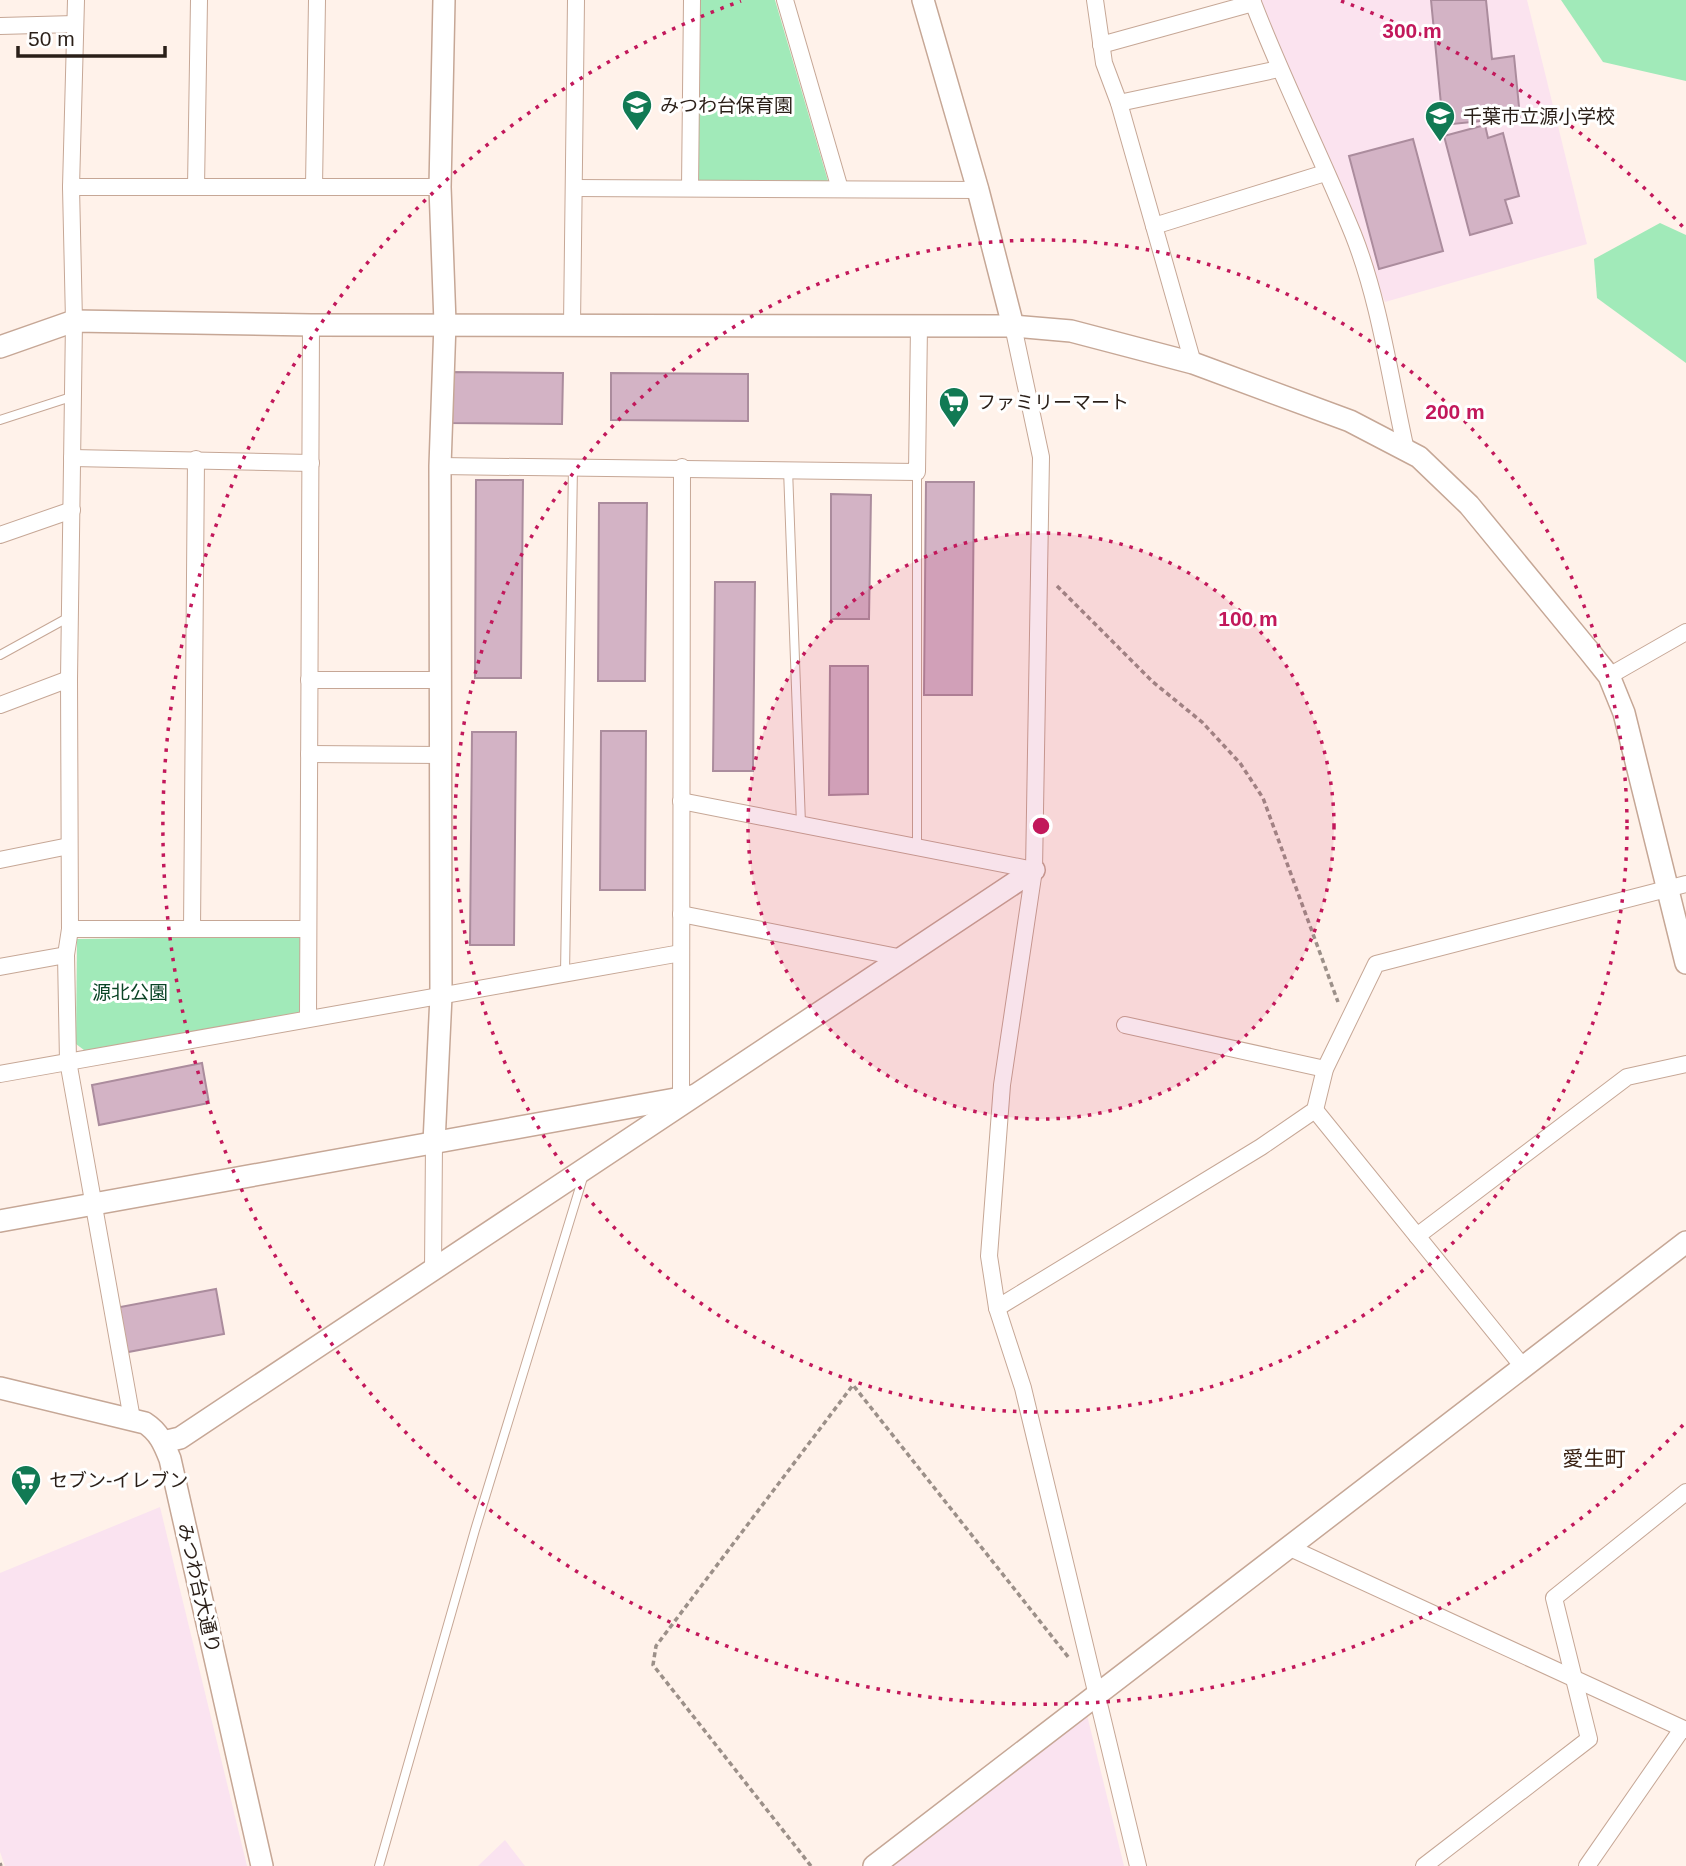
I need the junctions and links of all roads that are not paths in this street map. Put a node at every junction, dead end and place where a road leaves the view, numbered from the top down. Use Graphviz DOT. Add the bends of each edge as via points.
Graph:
graph roads {
  1 [pos="76,0"];
  2 [pos="199,0"];
  3 [pos="317,0"];
  4 [pos="444,0"];
  5 [pos="576,0"];
  6 [pos="692,0"];
  7 [pos="785,0"];
  8 [pos="923,0"];
  9 [pos="1095,0"];
  10 [pos="1252,1"];
  11 [pos="75,24"];
  12 [pos="0,26"];
  13 [pos="1101,45"];
  14 [pos="1279,69"];
  15 [pos="1119,103"];
  16 [pos="1325,173"];
  17 [pos="314,186"];
  18 [pos="71,187"];
  19 [pos="196,187"];
  20 [pos="440,187"];
  21 [pos="574,188"];
  22 [pos="690,188"];
  23 [pos="840,189"];
  24 [pos="978,190"];
  25 [pos="1154,226"];
  26 [pos="74,321"];
  27 [pos="445,323"];
  28 [pos="311,325"];
  29 [pos="572,325"];
  30 [pos="919,326"];
  31 [pos="1013,326"];
  32 [pos="0,347"];
  33 [pos="1193,363"];
  34 [pos="71,397"];
  35 [pos="0,421"];
  36 [pos="1406,450"];
  37 [pos="72,458"];
  38 [pos="195,459"];
  39 [pos="311,463"];
  40 [pos="440,466"];
  41 [pos="573,466"];
  42 [pos="682,467"];
  43 [pos="788,469"];
  44 [pos="917,472"];
  45 [pos="72,510"];
  46 [pos="0,535"];
  47 [pos="71,615"];
  48 [pos="1686,632"];
  49 [pos="0,655"];
  50 [pos="1608,676"];
  51 [pos="69,679"];
  52 [pos="309,680"];
  53 [pos="440,680"];
  54 [pos="0,705"];
  55 [pos="309,754"];
  56 [pos="441,755"];
  57 [pos="681,801"];
  58 [pos="801,824"];
  59 [pos="69,846"];
  60 [pos="917,848"];
  61 [pos="0,860"];
  62 [pos="1034,870"];
  63 [pos="1677,887"];
  64 [pos="681,914"];
  65 [pos="70,929"];
  66 [pos="192,929"];
  67 [pos="308,929"];
  68 [pos="681,953"];
  69 [pos="66,955"];
  70 [pos="903,958"];
  71 [pos="1686,963"];
  72 [pos="0,967"];
  73 [pos="565,974"];
  74 [pos="441,996"];
  75 [pos="308,1018"];
  76 [pos="1125,1025"];
  77 [pos="68,1061"];
  78 [pos="1686,1064"];
  79 [pos="1325,1069"];
  80 [pos="0,1074"];
  81 [pos="691,1096"];
  82 [pos="1315,1110"];
  83 [pos="434,1143"];
  84 [pos="585,1171"];
  85 [pos="93,1204"];
  86 [pos="0,1221"];
  87 [pos="1417,1236"];
  88 [pos="1686,1242"];
  89 [pos="433,1270"];
  90 [pos="997,1308"];
  91 [pos="1524,1368"];
  92 [pos="0,1388"];
  93 [pos="132,1419"];
  94 [pos="163,1442"];
  95 [pos="1686,1492"];
  96 [pos="1288,1547"];
  97 [pos="1573,1679"];
  98 [pos="1097,1695"];
  99 [pos="1684,1730"];
  100 [pos="262,1866"];
  101 [pos="379,1866"];
  102 [pos="874,1866"];
  103 [pos="1138,1866"];
  104 [pos="1424,1866"];
  105 [pos="1587,1866"];
  1 -- 11 [label="street"];
  2 -- 19 [label="street"];
  3 -- 17 [label="street"];
  4 -- 20 [label="street"];
  5 -- 21 [label="street"];
  6 -- 22 [label="street"];
  7 -- 23 [label="street"];
  8 -- 24 [label="street"];
  9 -- 13 [label="street"];
  10 -- 13 [label="street"];
  10 -- 14 [label="street"];
  11 -- 12 [label="street"];
  11 -- 18 [label="street"];
  13 -- 15 [label="street"];
  14 -- 15 [label="street"];
  14 -- 16 [label="street"];
  15 -- 25 [label="street"];
  16 -- 25 [label="street"];
  16 -- 36 [label="street" via="1353,235 1374,302"];
  17 -- 19 [label="street"];
  17 -- 20 [label="street"];
  18 -- 19 [label="street"];
  18 -- 26 [label="street"];
  20 -- 27 [label="street"];
  21 -- 22 [label="street"];
  21 -- 29 [label="street"];
  22 -- 23 [label="street"];
  23 -- 24 [label="street"];
  24 -- 31 [label="street"];
  25 -- 33 [label="street"];
  26 -- 28 [label="street"];
  26 -- 32 [label="street"];
  26 -- 34 [label="street"];
  27 -- 28 [label="street"];
  27 -- 29 [label="street"];
  27 -- 40 [label="street"];
  28 -- 39 [label="street"];
  29 -- 30 [label="street"];
  30 -- 31 [label="street"];
  30 -- 44 [label="street"];
  31 -- 33 [label="street" via="1071,331"];
  31 -- 62 [label="street" via="1041,457"];
  33 -- 36 [label="street" via="1350,421"];
  34 -- 35 [label="lane"];
  34 -- 37 [label="street"];
  36 -- 50 [label="street" via="1469,505"];
  37 -- 38 [label="street"];
  37 -- 45 [label="street"];
  38 -- 39 [label="street"];
  38 -- 66 [label="street"];
  39 -- 52 [label="street"];
  40 -- 41 [label="street"];
  40 -- 53 [label="street"];
  41 -- 42 [label="street"];
  41 -- 73 [label="lane"];
  42 -- 43 [label="street"];
  42 -- 57 [label="street"];
  43 -- 44 [label="street"];
  43 -- 58 [label="lane"];
  44 -- 60 [label="lane"];
  45 -- 46 [label="street"];
  45 -- 47 [label="street"];
  47 -- 49 [label="lane"];
  47 -- 51 [label="street"];
  48 -- 50 [label="street"];
  50 -- 63 [label="street" via="1624,713"];
  51 -- 54 [label="street"];
  51 -- 59 [label="street"];
  52 -- 53 [label="street"];
  52 -- 55 [label="street"];
  53 -- 56 [label="street"];
  55 -- 56 [label="street"];
  55 -- 67 [label="street"];
  56 -- 74 [label="street"];
  57 -- 58 [label="street"];
  57 -- 64 [label="street"];
  58 -- 60 [label="street"];
  59 -- 61 [label="street"];
  59 -- 65 [label="street"];
  60 -- 62 [label="street"];
  62 -- 70 [label="street"];
  62 -- 90 [label="street" via="1002,1085 989,1256"];
  63 -- 71 [label="street"];
  63 -- 79 [label="street" via="1376,964"];
  64 -- 68 [label="street"];
  64 -- 70 [label="street"];
  65 -- 66 [label="street"];
  65 -- 69 [label="street"];
  66 -- 67 [label="street"];
  67 -- 75 [label="street"];
  68 -- 73 [label="street"];
  68 -- 81 [label="street"];
  69 -- 72 [label="street"];
  69 -- 77 [label="street"];
  70 -- 81 [label="street"];
  73 -- 74 [label="street"];
  74 -- 75 [label="street"];
  74 -- 83 [label="street"];
  75 -- 77 [label="street"];
  76 -- 79 [label="street"];
  77 -- 80 [label="street"];
  77 -- 85 [label="street"];
  78 -- 87 [label="street" via="1627,1077"];
  79 -- 82 [label="street"];
  81 -- 83 [label="street"];
  81 -- 84 [label="street"];
  82 -- 87 [label="street"];
  82 -- 90 [label="street"];
  83 -- 85 [label="street"];
  83 -- 89 [label="street"];
  84 -- 89 [label="street"];
  84 -- 101 [label="lane"];
  85 -- 86 [label="street"];
  85 -- 93 [label="street"];
  87 -- 91 [label="street"];
  88 -- 91 [label="street"];
  89 -- 94 [label="street" via="180,1438"];
  90 -- 98 [label="street" via="1023,1388"];
  91 -- 96 [label="street"];
  92 -- 93 [label="street"];
  93 -- 94 [label="street" via="156,1430"];
  94 -- 100 [label="street, みつわ台大通り"];
  95 -- 97 [label="street" via="1554,1598"];
  96 -- 97 [label="street"];
  96 -- 98 [label="street"];
  97 -- 99 [label="street"];
  97 -- 104 [label="street" via="1589,1739"];
  98 -- 102 [label="street"];
  98 -- 103 [label="street"];
  99 -- 105 [label="street"];
}
